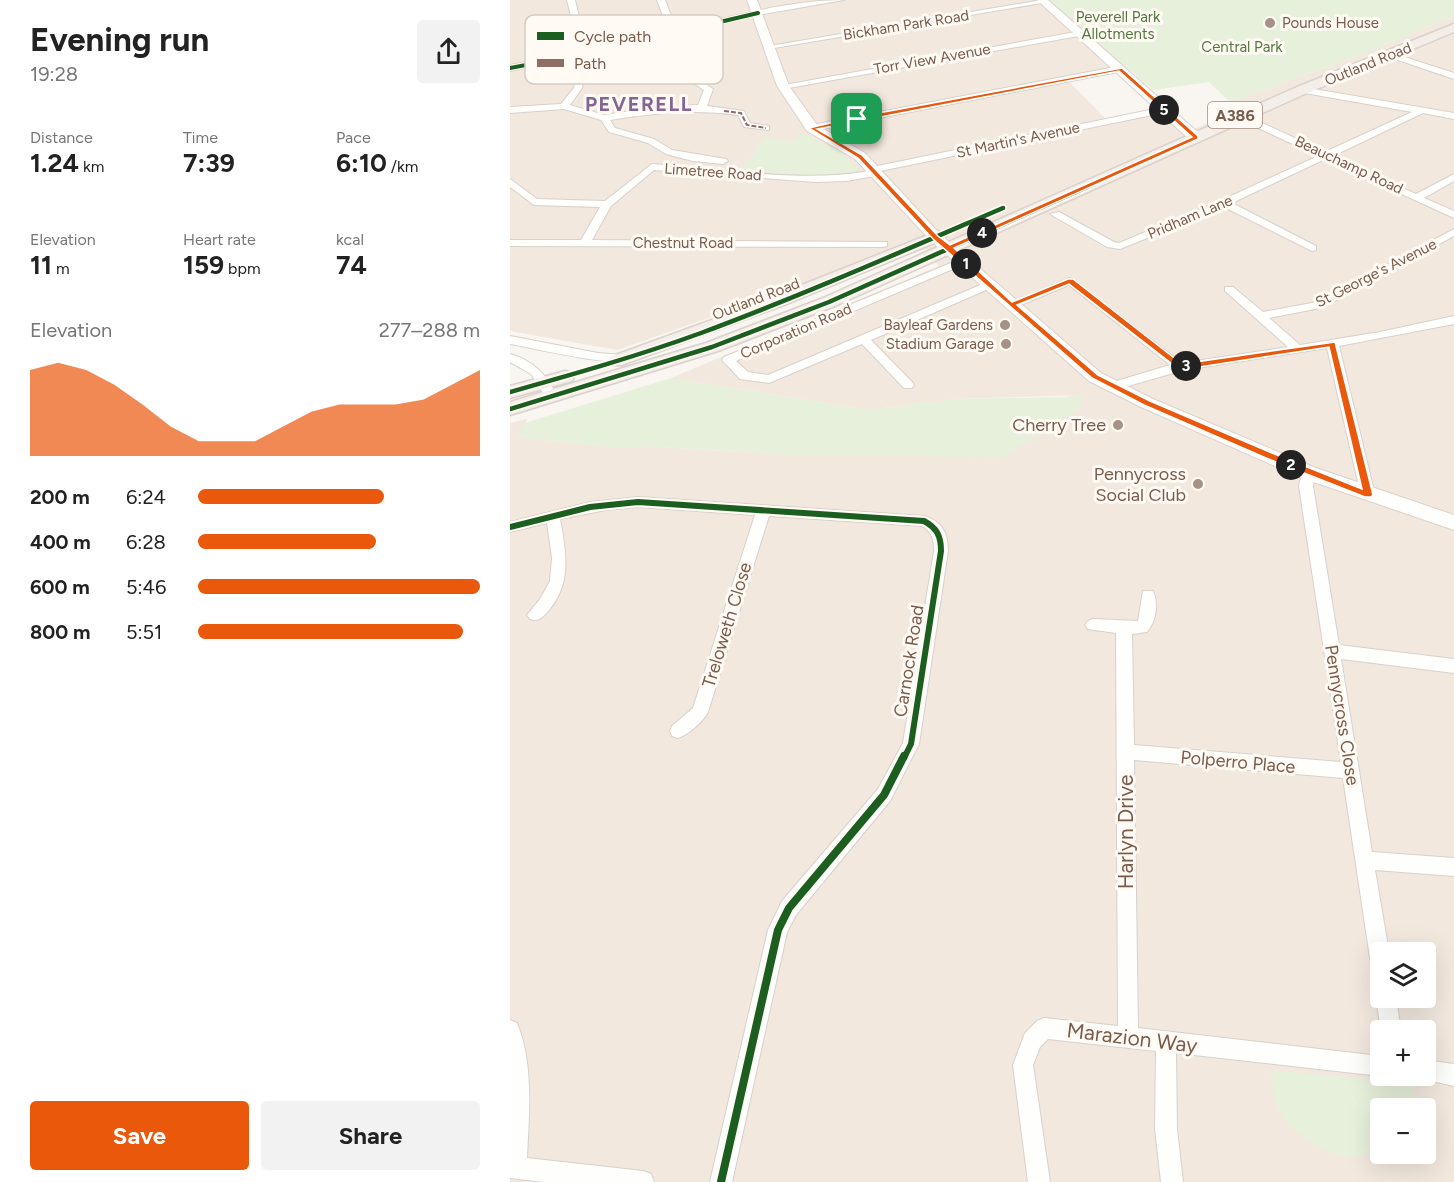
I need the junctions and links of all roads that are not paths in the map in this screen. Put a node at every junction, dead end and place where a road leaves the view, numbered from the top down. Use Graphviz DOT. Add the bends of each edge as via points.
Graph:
graph roads {
  1 [pos="571,0"];
  2 [pos="661,0"];
  3 [pos="752,0"];
  4 [pos="840,0"];
  5 [pos="1043,1"];
  6 [pos="759,13"];
  7 [pos="574,15"];
  8 [pos="667,15"];
  9 [pos="723,21"];
  10 [pos="1453,29"];
  11 [pos="1081,33"];
  12 [pos="768,47"];
  13 [pos="1392,55"];
  14 [pos="525,66"];
  15 [pos="510,68"];
  16 [pos="1120,69"];
  17 [pos="1454,76"];
  18 [pos="579,84"];
  19 [pos="701,84"];
  20 [pos="783,86"];
  21 [pos="1302,90"];
  22 [pos="1282,100"];
  23 [pos="564,106"];
  24 [pos="702,108"];
  25 [pos="510,110"];
  26 [pos="1164,110"];
  27 [pos="1423,110"];
  28 [pos="1454,116"];
  29 [pos="604,118"];
  30 [pos="1244,118"];
  31 [pos="766,128"];
  32 [pos="812,128"];
  33 [pos="1192,134"];
  34 [pos="1327,155"];
  35 [pos="723,161"];
  36 [pos="874,172"];
  37 [pos="1454,177"];
  38 [pos="510,182"];
  39 [pos="1418,197"];
  40 [pos="1224,203"];
  41 [pos="607,204"];
  42 [pos="1054,214"];
  43 [pos="1454,214"];
  44 [pos="1454,232"];
  45 [pos="942,242"];
  46 [pos="510,243"];
  47 [pos="585,243"];
  48 [pos="883,244"];
  49 [pos="1312,248"];
  50 [pos="963,261"];
  51 [pos="989,285"];
  52 [pos="1229,289"];
  53 [pos="1011,305"];
  54 [pos="1261,316"];
  55 [pos="1454,320"];
  56 [pos="864,339"];
  57 [pos="510,340"];
  58 [pos="1332,344"];
  59 [pos="1298,349"];
  60 [pos="510,358"];
  61 [pos="624,359"];
  62 [pos="1180,367"];
  63 [pos="908,386"];
  64 [pos="1114,386"];
  65 [pos="548,389"];
  66 [pos="510,392"];
  67 [pos="510,408"];
  68 [pos="1309,472"];
  69 [pos="1368,495"];
  70 [pos="763,511"];
  71 [pos="553,517"];
  72 [pos="1454,523"];
  73 [pos="510,527"];
  74 [pos="1148,595"];
  75 [pos="535,615"];
  76 [pos="1094,625"];
  77 [pos="1124,627"];
  78 [pos="1332,651"];
  79 [pos="1454,666"];
  80 [pos="678,731"];
  81 [pos="1125,752"];
  82 [pos="1350,771"];
  83 [pos="1365,860"];
  84 [pos="1454,867"];
  85 [pos="1378,942"];
  86 [pos="510,1030"];
  87 [pos="1128,1037"];
  88 [pos="1166,1042"];
  89 [pos="1370,1065"];
  90 [pos="1436,1073"];
  91 [pos="1454,1075"];
  92 [pos="513,1167"];
  93 [pos="644,1182"];
  94 [pos="721,1182"];
  95 [pos="1039,1182"];
  96 [pos="1172,1182"];
  1 -- 7 [label="street"];
  2 -- 8 [label="street"];
  3 -- 6 [label="street"];
  4 -- 6 [label="street"];
  5 -- 11 [label="street"];
  5 -- 12 [label="street, Bickham Park Road"];
  6 -- 9 [label="street"];
  6 -- 12 [label="street"];
  10 -- 13 [label="main road, Outland Road / A386"];
  11 -- 16 [label="street"];
  11 -- 20 [label="street, Torr View Avenue"];
  12 -- 20 [label="street"];
  13 -- 17 [label="street"];
  13 -- 21 [label="main road, Outland Road / A386"];
  14 -- 15 [label="street"];
  16 -- 26 [label="street"];
  16 -- 32 [label="street"];
  18 -- 23 [label="street"];
  19 -- 24 [label="street" via="709,89"];
  20 -- 32 [label="street"];
  21 -- 22 [label="main road, Outland Road / A386"];
  21 -- 27 [label="street"];
  22 -- 30 [label="main road, Outland Road / A386"];
  22 -- 33 [label="main road, Outland Road / A386"];
  23 -- 25 [label="street"];
  23 -- 29 [label="street"];
  24 -- 29 [label="street"];
  24 -- 31 [label="street" via="741,113 747,125"];
  26 -- 33 [label="street"];
  26 -- 36 [label="street, St Martin's Avenue"];
  27 -- 28 [label="street"];
  27 -- 34 [label="street, Pridham Lane"];
  29 -- 35 [label="street" via="612,130 651,141 669,152"];
  30 -- 33 [label="main road, Outland Road / A386"];
  30 -- 34 [label="street, Beauchamp Road"];
  32 -- 36 [label="street" via="860,156"];
  33 -- 45 [label="main road, Outland Road / A386"];
  34 -- 39 [label="street, Beauchamp Road"];
  34 -- 40 [label="street, Pridham Lane"];
  36 -- 41 [label="street, Limetree Road" via="815,179 652,168"];
  36 -- 45 [label="street"];
  37 -- 39 [label="street"];
  38 -- 41 [label="street" via="534,202"];
  39 -- 43 [label="street, Beauchamp Road"];
  40 -- 42 [label="street, Pridham Lane" via="1120,246 1111,245"];
  40 -- 49 [label="street"];
  41 -- 47 [label="street, Limetree Road"];
  44 -- 54 [label="street, St George's Avenue" via="1329,300"];
  45 -- 50 [label="street"];
  45 -- 61 [label="main road, Outland Road / A386"];
  45 -- 65 [label="main road, Outland Road / A386" via="829,302 712,347"];
  46 -- 47 [label="street, Chestnut Road"];
  47 -- 48 [label="street, Chestnut Road" via="858,249"];
  50 -- 51 [label="street"];
  50 -- 56 [label="street, Corporation Road" via="728,360 744,376 769,379"];
  51 -- 53 [label="street"];
  51 -- 56 [label="street, Corporation Road"];
  52 -- 54 [label="street"];
  53 -- 62 [label="street" via="1070,281"];
  53 -- 64 [label="street" via="1095,377"];
  54 -- 59 [label="street"];
  55 -- 58 [label="street"];
  56 -- 63 [label="street"];
  57 -- 61 [label="street"];
  58 -- 59 [label="street"];
  58 -- 69 [label="street"];
  59 -- 62 [label="street"];
  60 -- 65 [label="street" via="531,365"];
  61 -- 65 [label="main road, Outland Road / A386"];
  62 -- 64 [label="street"];
  64 -- 68 [label="street"];
  65 -- 66 [label="main road, Outland Road / A386"];
  65 -- 67 [label="main road, Outland Road / A386"];
  68 -- 69 [label="street"];
  68 -- 78 [label="street, Pennycross Close" via="1305,486"];
  69 -- 72 [label="street"];
  70 -- 71 [label="street, Carnock Road" via="618,502"];
  70 -- 80 [label="street, Treloweth Close" via="700,712"];
  70 -- 94 [label="street, Carnock Road" via="924,521 941,536 941,551 911,744 884,795 789,908 778,930"];
  71 -- 73 [label="street, Carnock Road"];
  71 -- 75 [label="street" via="558,581 550,600"];
  74 -- 77 [label="street" via="1148,620 1142,628"];
  76 -- 77 [label="street"];
  77 -- 81 [label="street, Harlyn Drive"];
  78 -- 79 [label="street"];
  78 -- 82 [label="street, Pennycross Close"];
  81 -- 82 [label="street, Polperro Place"];
  81 -- 87 [label="street, Harlyn Drive"];
  82 -- 83 [label="street, Pennycross Close"];
  83 -- 84 [label="street"];
  83 -- 85 [label="street, Pennycross Close"];
  86 -- 92 [label="street" via="519,1101"];
  87 -- 88 [label="street, Marazion Way"];
  87 -- 95 [label="street, Marazion Way" via="1044,1028 1032,1040 1023,1065"];
  88 -- 89 [label="street, Marazion Way"];
  88 -- 96 [label="street" via="1166,1129"];
  90 -- 91 [label="street"];
  92 -- 93 [label="street"];
}
